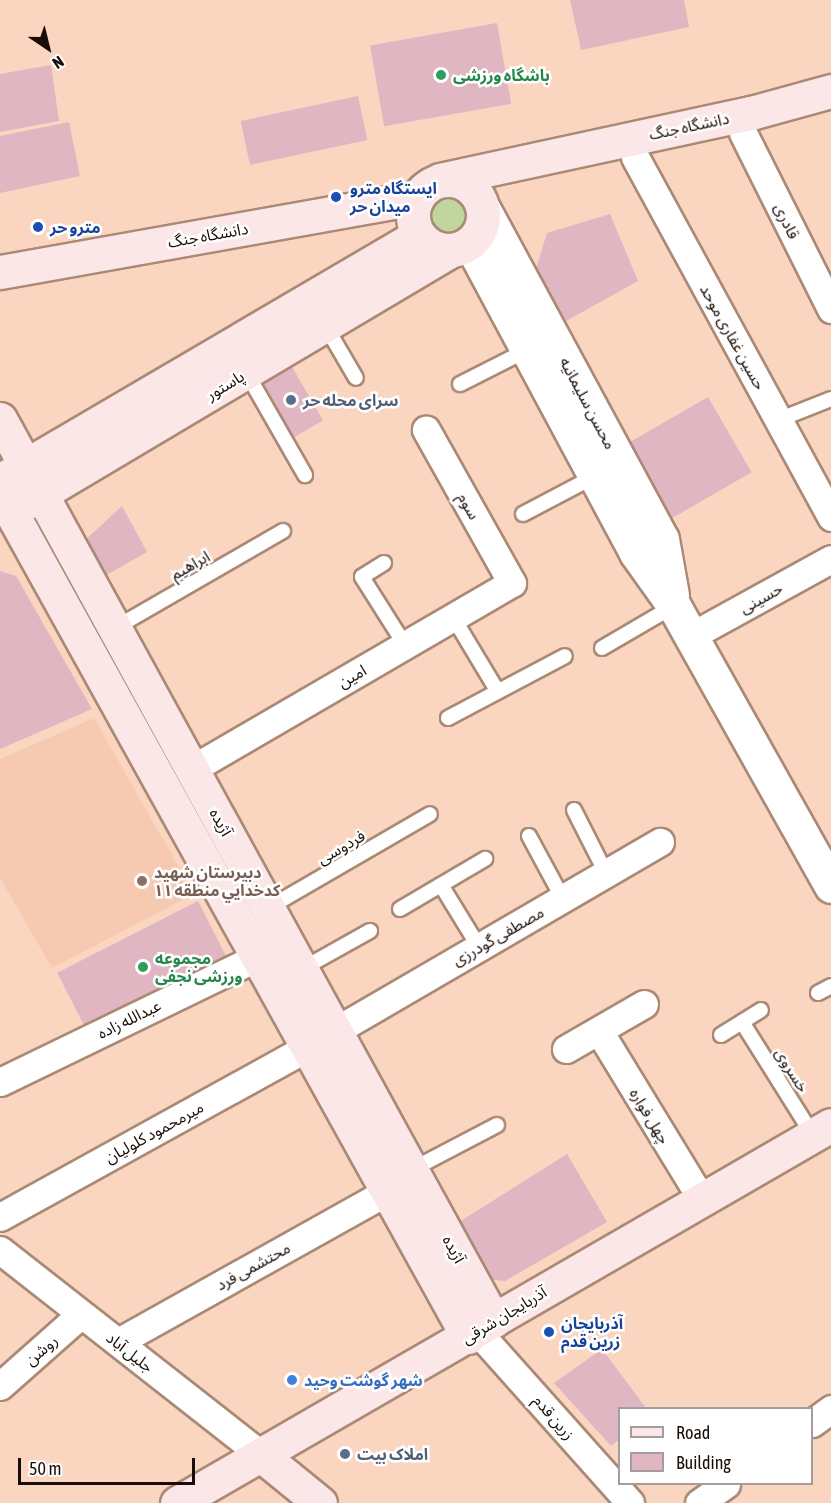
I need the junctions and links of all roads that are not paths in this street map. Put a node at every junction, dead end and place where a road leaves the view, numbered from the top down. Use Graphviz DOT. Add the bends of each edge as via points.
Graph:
graph roads {
  1 [pos="831,91"];
  2 [pos="831,110"];
  3 [pos="743,133"];
  4 [pos="635,158"];
  5 [pos="479,199"];
  6 [pos="423,211"];
  7 [pos="460,247"];
  8 [pos="0,272"];
  9 [pos="831,309"];
  10 [pos="325,325"];
  11 [pos="527,350"];
  12 [pos="246,372"];
  13 [pos="356,378"];
  14 [pos="460,384"];
  15 [pos="831,399"];
  16 [pos="0,419"];
  17 [pos="778,420"];
  18 [pos="426,430"];
  19 [pos="13,472"];
  20 [pos="305,475"];
  21 [pos="595,476"];
  22 [pos="823,483"];
  23 [pos="42,494"];
  24 [pos="4,507"];
  25 [pos="523,514"];
  26 [pos="831,517"];
  27 [pos="283,531"];
  28 [pos="831,559"];
  29 [pos="384,563"];
  30 [pos="512,583"];
  31 [pos="674,606"];
  32 [pos="453,617"];
  33 [pos="115,628"];
  34 [pos="691,636"];
  35 [pos="405,645"];
  36 [pos="602,648"];
  37 [pos="566,656"];
  38 [pos="498,692"];
  39 [pos="448,718"];
  40 [pos="192,769"];
  41 [pos="573,810"];
  42 [pos="430,814"];
  43 [pos="529,836"];
  44 [pos="660,842"];
  45 [pos="485,859"];
  46 [pos="606,873"];
  47 [pos="441,885"];
  48 [pos="831,886"];
  49 [pos="563,899"];
  50 [pos="268,908"];
  51 [pos="400,909"];
  52 [pos="370,931"];
  53 [pos="478,947"];
  54 [pos="258,957"];
  55 [pos="302,969"];
  56 [pos="831,986"];
  57 [pos="819,993"];
  58 [pos="644,1004"];
  59 [pos="761,1010"];
  60 [pos="742,1022"];
  61 [pos="599,1031"];
  62 [pos="721,1035"];
  63 [pos="322,1039"];
  64 [pos="566,1050"];
  65 [pos="0,1082"];
  66 [pos="497,1125"];
  67 [pos="822,1130"];
  68 [pos="400,1180"];
  69 [pos="702,1200"];
  70 [pos="0,1217"];
  71 [pos="0,1250"];
  72 [pos="81,1314"];
  73 [pos="480,1329"];
  74 [pos="118,1342"];
  75 [pos="0,1386"];
  76 [pos="831,1409"];
  77 [pos="813,1422"];
  78 [pos="261,1455"];
  79 [pos="725,1485"];
  80 [pos="177,1503"];
  81 [pos="320,1503"];
  82 [pos="630,1503"];
  83 [pos="699,1503"];
  1 -- 6 [label="main road, دانشگاه جنگ"];
  2 -- 3 [label="main road, دانشگاه جنگ"];
  3 -- 4 [label="main road, دانشگاه جنگ"];
  3 -- 9 [label="street, قادری"];
  4 -- 5 [label="main road, دانشگاه جنگ"];
  4 -- 17 [label="street, حسین غفاری موحد"];
  5 -- 6 [label="main road" via="458,181"];
  5 -- 7 [label="main road" via="482,227"];
  5 -- 31 [label="street, محسن سلیمانیه" via="662,539"];
  6 -- 7 [label="main road" via="432,247"];
  6 -- 8 [label="main road, دانشگاه جنگ" via="370,206"];
  6 -- 19 [label="main road, پاستور"];
  7 -- 10 [label="main road, پاستور"];
  7 -- 11 [label="street, محسن سلیمانیه"];
  10 -- 12 [label="main road, پاستور"];
  10 -- 13 [label="lane"];
  11 -- 14 [label="lane"];
  11 -- 21 [label="street, محسن سلیمانیه"];
  12 -- 20 [label="lane"];
  12 -- 23 [label="main road, پاستور"];
  15 -- 17 [label="lane"];
  16 -- 19 [label="main road, آژیده"];
  17 -- 22 [label="street, حسین غفاری موحد"];
  18 -- 30 [label="street, سوم"];
  19 -- 23 [label="main road, آژیده"];
  21 -- 25 [label="lane"];
  21 -- 31 [label="street, محسن سلیمانیه" via="636,553"];
  22 -- 26 [label="street, حسین غفاری موحد"];
  23 -- 24 [label="main road, پاستور"];
  23 -- 33 [label="main road, آژیده"];
  24 -- 54 [label="main road, آژیده"];
  27 -- 33 [label="lane, ابراهیم"];
  28 -- 34 [label="street, حسینی"];
  29 -- 35 [label="lane" via="362,577"];
  30 -- 32 [label="street, امین"];
  31 -- 34 [label="street, محسن سلیمانیه"];
  31 -- 36 [label="lane"];
  32 -- 35 [label="street, امین"];
  32 -- 38 [label="lane"];
  33 -- 40 [label="main road, آژیده"];
  34 -- 48 [label="street, محسن سلیمانیه"];
  35 -- 40 [label="street, امین"];
  37 -- 38 [label="lane"];
  38 -- 39 [label="lane"];
  40 -- 50 [label="main road, آژیده"];
  41 -- 46 [label="lane"];
  42 -- 50 [label="lane, فردوسی"];
  43 -- 49 [label="lane"];
  44 -- 46 [label="street, مصطفی گودرزی"];
  45 -- 47 [label="lane"];
  46 -- 49 [label="street, مصطفی گودرزی"];
  47 -- 51 [label="lane"];
  47 -- 53 [label="lane"];
  49 -- 53 [label="street, مصطفی گودرزی"];
  50 -- 55 [label="main road, آژیده"];
  52 -- 55 [label="lane"];
  53 -- 63 [label="street, مصطفی گودرزی"];
  54 -- 63 [label="main road, آژیده"];
  54 -- 65 [label="street, عبدالله زاده"];
  55 -- 63 [label="main road, آژیده"];
  56 -- 57 [label="lane"];
  58 -- 61 [label="street"];
  59 -- 60 [label="lane"];
  60 -- 62 [label="lane"];
  60 -- 67 [label="lane, خسروی"];
  61 -- 64 [label="street"];
  61 -- 69 [label="street, چهل فواره"];
  63 -- 68 [label="main road, آژیده"];
  63 -- 70 [label="street, میرمحمود کلولیان"];
  66 -- 68 [label="lane"];
  67 -- 69 [label="main road, آذربایجان شرقی"];
  68 -- 73 [label="main road, آژیده"];
  68 -- 74 [label="street, محتشمی فرد"];
  69 -- 73 [label="main road, آذربایجان شرقی"];
  71 -- 72 [label="street, جلیل آباد"];
  72 -- 74 [label="street, جلیل آباد"];
  72 -- 75 [label="street, روشن"];
  73 -- 78 [label="main road, آذربایجان شرقی"];
  73 -- 82 [label="street, زرین قدم"];
  74 -- 78 [label="street, جلیل آباد"];
  76 -- 77 [label="street"];
  78 -- 80 [label="main road, آذربایجان شرقی"];
  78 -- 81 [label="main road"];
  79 -- 83 [label="street"];
}
